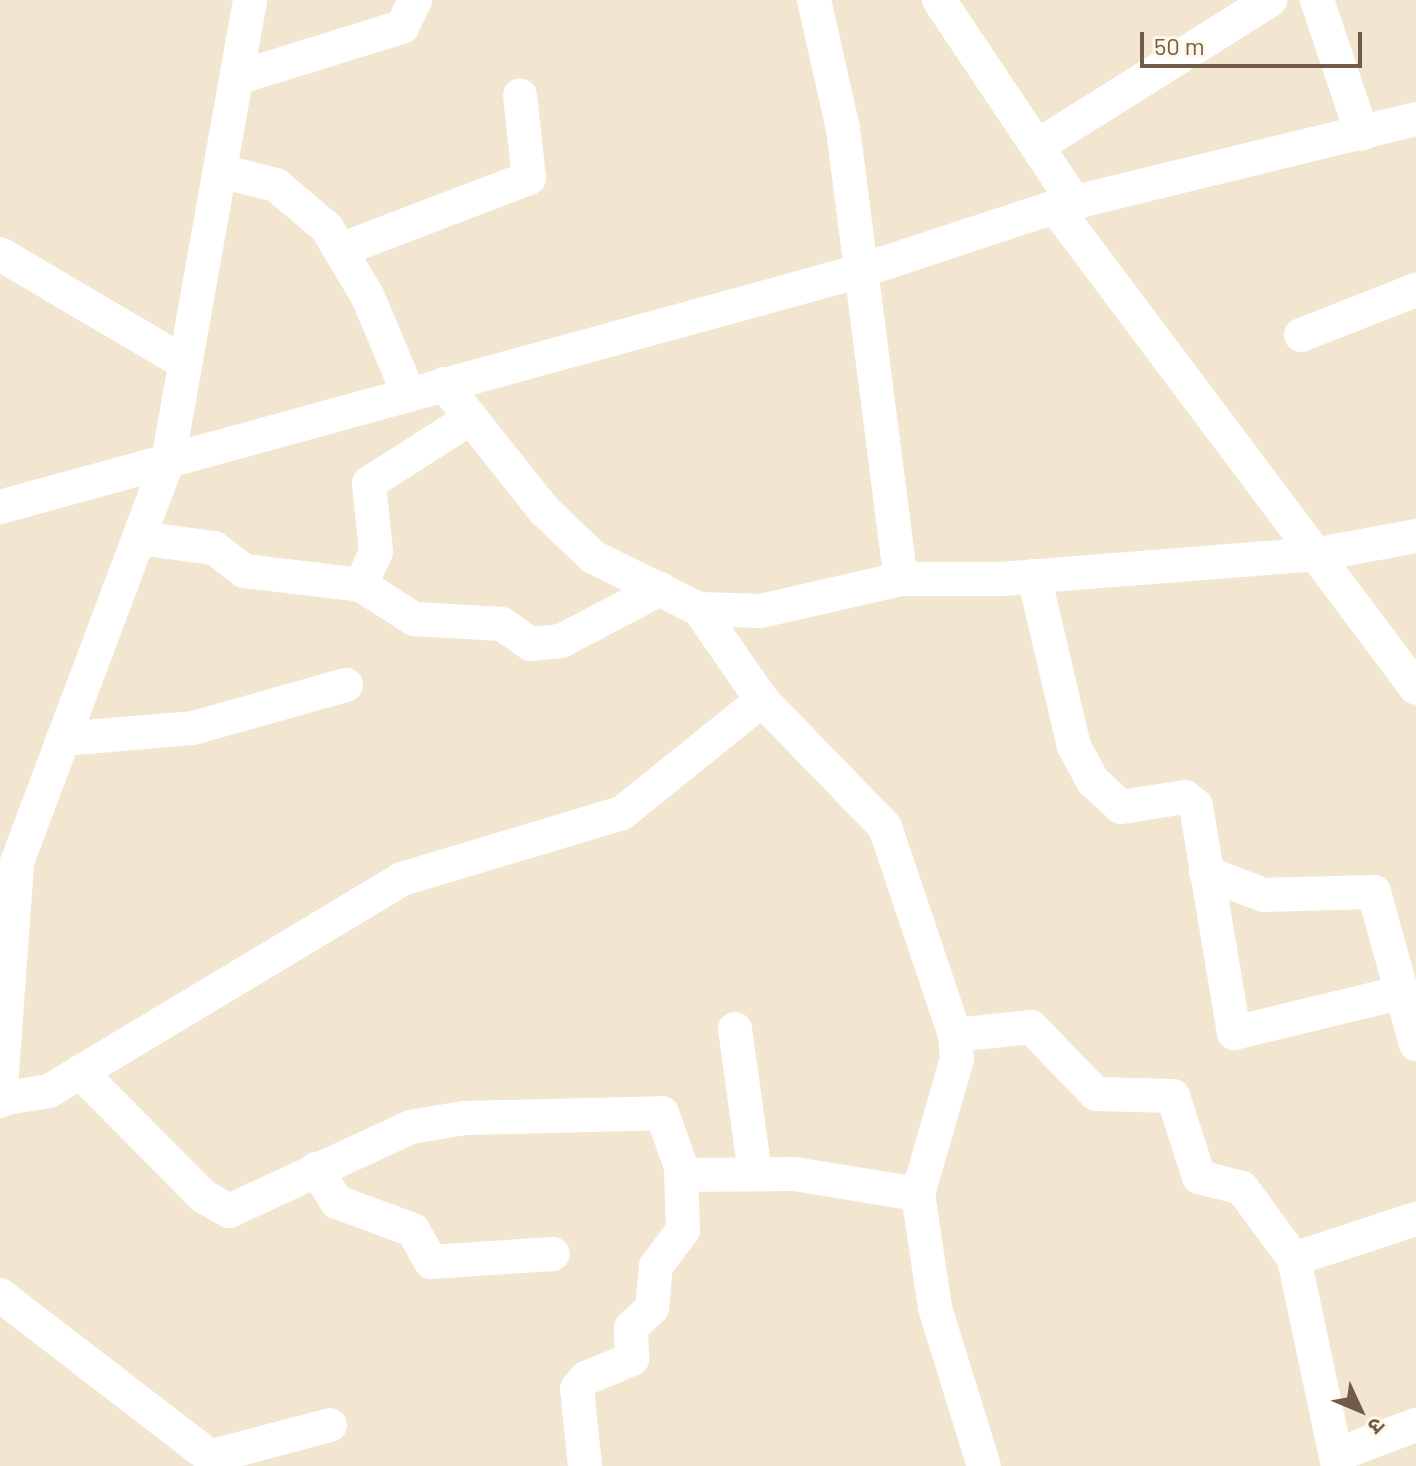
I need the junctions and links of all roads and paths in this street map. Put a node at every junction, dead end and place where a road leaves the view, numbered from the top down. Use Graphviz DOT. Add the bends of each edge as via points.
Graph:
graph roads {
  1 [pos="250,0"];
  2 [pos="415,0"];
  3 [pos="814,0"];
  4 [pos="939,0"];
  5 [pos="1270,0"];
  6 [pos="1317,0"];
  7 [pos="237,78"];
  8 [pos="520,95"];
  9 [pos="1416,119"];
  10 [pos="1362,134"];
  11 [pos="1039,145"];
  12 [pos="220,171"];
  13 [pos="1065,205"];
  14 [pos="343,249"];
  15 [pos="0,254"];
  16 [pos="857,272"];
  17 [pos="1416,290"];
  18 [pos="1301,335"];
  19 [pos="185,363"];
  20 [pos="444,384"];
  21 [pos="409,395"];
  22 [pos="471,418"];
  23 [pos="168,461"];
  24 [pos="0,507"];
  25 [pos="1416,536"];
  26 [pos="139,538"];
  27 [pos="1319,554"];
  28 [pos="1034,576"];
  29 [pos="901,579"];
  30 [pos="361,585"];
  31 [pos="660,589"];
  32 [pos="699,609"];
  33 [pos="346,685"];
  34 [pos="1416,688"];
  35 [pos="762,700"];
  36 [pos="63,739"];
  37 [pos="1206,873"];
  38 [pos="1403,992"];
  39 [pos="735,1029"];
  40 [pos="955,1035"];
  41 [pos="1416,1044"];
  42 [pos="80,1072"];
  43 [pos="0,1100"];
  44 [pos="316,1169"];
  45 [pos="681,1171"];
  46 [pos="755,1174"];
  47 [pos="918,1194"];
  48 [pos="1416,1219"];
  49 [pos="553,1254"];
  50 [pos="1294,1259"];
  51 [pos="0,1295"];
  52 [pos="330,1425"];
  53 [pos="1416,1425"];
  54 [pos="1337,1460"];
  55 [pos="217,1461"];
  56 [pos="585,1466"];
  57 [pos="984,1466"];
  1 -- 7 [label="street"];
  2 -- 7 [label="street" via="402,27"];
  3 -- 16 [label="street" via="843,129"];
  4 -- 11 [label="street"];
  5 -- 11 [label="street"];
  6 -- 10 [label="street"];
  7 -- 12 [label="street"];
  8 -- 14 [label="street" via="529,178"];
  9 -- 10 [label="street"];
  10 -- 13 [label="street"];
  11 -- 13 [label="street"];
  12 -- 14 [label="street" via="276,185 309,209"];
  12 -- 19 [label="street"];
  13 -- 16 [label="street"];
  13 -- 27 [label="street"];
  14 -- 21 [label="street"];
  15 -- 19 [label="street"];
  16 -- 20 [label="street"];
  16 -- 29 [label="street"];
  17 -- 18 [label="street"];
  19 -- 23 [label="street"];
  20 -- 21 [label="street"];
  20 -- 22 [label="street"];
  21 -- 23 [label="street"];
  22 -- 30 [label="street" via="369,483 376,552"];
  22 -- 31 [label="street" via="544,510 593,557"];
  23 -- 24 [label="street"];
  23 -- 26 [label="street"];
  25 -- 27 [label="street"];
  26 -- 30 [label="street" via="214,548 244,571"];
  26 -- 36 [label="street"];
  27 -- 28 [label="street"];
  27 -- 34 [label="street"];
  28 -- 29 [label="street"];
  28 -- 37 [label="street" via="1083,765 1121,807 1192,800"];
  29 -- 32 [label="street" via="761,611"];
  30 -- 31 [label="street" via="414,619 502,624 520,641 547,644"];
  31 -- 32 [label="street"];
  32 -- 35 [label="street"];
  33 -- 36 [label="street" via="180,731"];
  35 -- 40 [label="street" via="885,827"];
  35 -- 42 [label="street" via="622,813 402,879"];
  36 -- 43 [label="street" via="17,862"];
  37 -- 38 [label="street" via="1264,895 1374,892"];
  37 -- 38 [label="street" via="1234,1033"];
  38 -- 41 [label="street"];
  39 -- 46 [label="street"];
  40 -- 47 [label="street" via="955,1069"];
  40 -- 50 [label="street" via="1031,1027 1096,1094 1173,1096 1199,1177 1242,1188"];
  42 -- 43 [label="street" via="49,1091"];
  42 -- 44 [label="street" via="215,1206 245,1207"];
  44 -- 45 [label="street" via="435,1122 662,1113"];
  44 -- 49 [label="street" via="337,1202 413,1230 431,1262"];
  45 -- 46 [label="street"];
  45 -- 56 [label="street" via="683,1230 656,1266 652,1308 631,1328 632,1359 586,1378 577,1389"];
  46 -- 47 [label="street"];
  47 -- 57 [label="street" via="935,1308"];
  48 -- 50 [label="street"];
  50 -- 54 [label="street"];
  51 -- 55 [label="street"];
  52 -- 55 [label="street"];
  53 -- 54 [label="street"];
}
